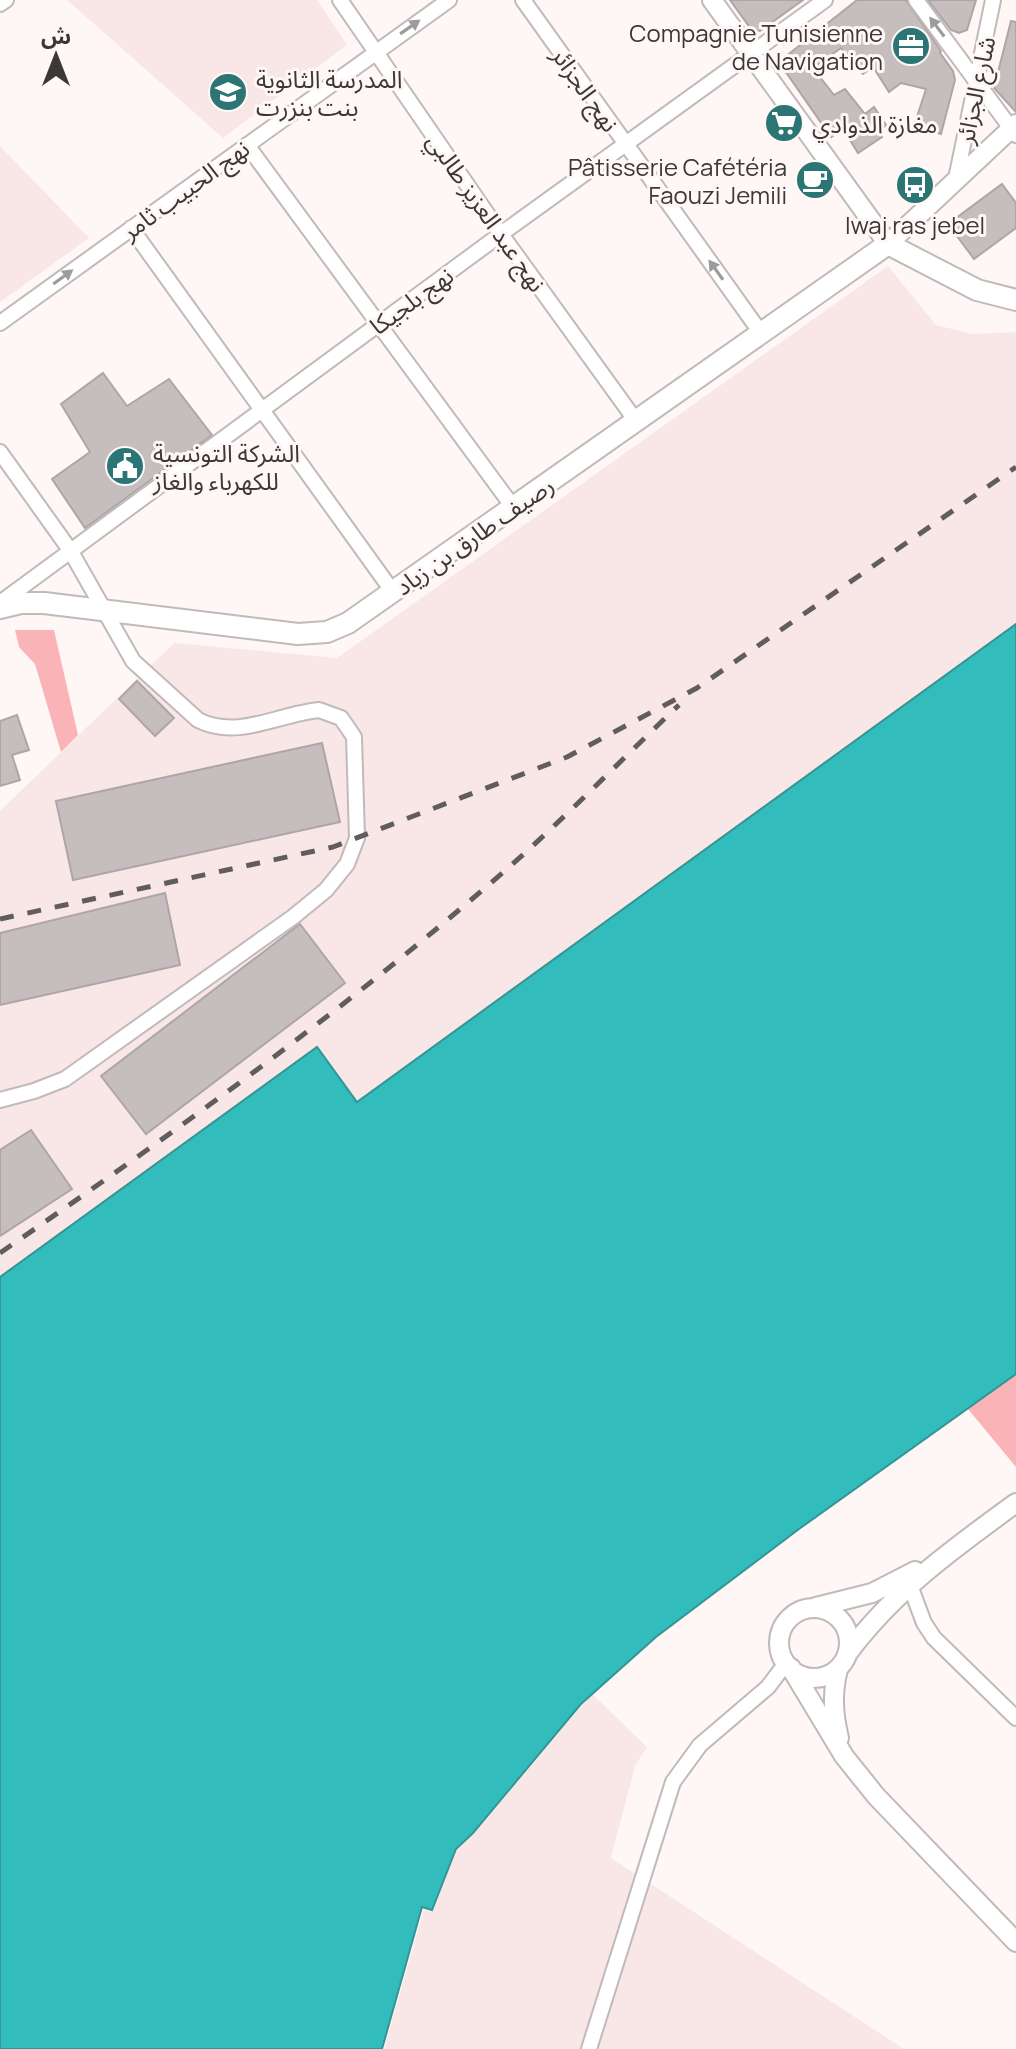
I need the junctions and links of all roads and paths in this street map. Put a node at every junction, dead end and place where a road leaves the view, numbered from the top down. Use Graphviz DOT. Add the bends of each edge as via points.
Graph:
graph roads {
  1 [pos="6,0"];
  2 [pos="340,0"];
  3 [pos="449,0"];
  4 [pos="523,0"];
  5 [pos="712,0"];
  6 [pos="825,0"];
  7 [pos="916,0"];
  8 [pos="993,0"];
  9 [pos="0,4"];
  10 [pos="375,52"];
  11 [pos="752,54"];
  12 [pos="977,82"];
  13 [pos="1014,129"];
  14 [pos="247,145"];
  15 [pos="626,145"];
  16 [pos="956,179"];
  17 [pos="131,228"];
  18 [pos="501,234"];
  19 [pos="888,244"];
  20 [pos="1016,300"];
  21 [pos="0,323"];
  22 [pos="380,323"];
  23 [pos="761,333"];
  24 [pos="262,409"];
  25 [pos="636,421"];
  26 [pos="0,452"];
  27 [pos="513,507"];
  28 [pos="70,550"];
  29 [pos="393,592"];
  30 [pos="0,606"];
  31 [pos="105,609"];
  32 [pos="0,1100"];
  33 [pos="1016,1503"];
  34 [pos="908,1580"];
  35 [pos="812,1608"];
  36 [pos="843,1661"];
  37 [pos="788,1666"];
  38 [pos="1016,1718"];
  39 [pos="844,1756"];
  40 [pos="1016,1942"];
  41 [pos="589,2049"];
  1 -- 9 [label="street"];
  2 -- 10 [label="street, نهج عبد العزيز طالبي"];
  10 -- 3 [label="street, نهج الحبيب ثامر, one-way"];
  4 -- 15 [label="street, نهج الجزائر"];
  5 -- 11 [label="street"];
  6 -- 11 [label="street, نهج بلجيكا"];
  12 -- 7 [label="street, one-way"];
  8 -- 12 [label="street, شارع الجزائر"];
  10 -- 14 [label="street, نهج الحبيب ثامر"];
  10 -- 18 [label="street, نهج عبد العزيز طالبي"];
  11 -- 15 [label="street, نهج بلجيكا"];
  11 -- 19 [label="street"];
  12 -- 13 [label="street"];
  12 -- 16 [label="street, شارع الجزائر"];
  13 -- 16 [label="street, رصيف طارق بن زياد"];
  14 -- 17 [label="street, نهج الحبيب ثامر"];
  14 -- 22 [label="street"];
  15 -- 18 [label="street, نهج بلجيكا"];
  23 -- 15 [label="street, نهج الجزائر, one-way"];
  16 -- 19 [label="street, رصيف طارق بن زياد"];
  21 -- 17 [label="street, نهج الحبيب ثامر, one-way"];
  17 -- 24 [label="street"];
  18 -- 22 [label="street, نهج بلجيكا"];
  18 -- 25 [label="street, نهج عبد العزيز طالبي"];
  19 -- 20 [label="main road" via="977,290"];
  19 -- 23 [label="main road, رصيف طارق بن زياد"];
  22 -- 24 [label="street, نهج بلجيكا"];
  22 -- 27 [label="street"];
  23 -- 25 [label="main road, رصيف طارق بن زياد"];
  24 -- 28 [label="street, نهج بلجيكا"];
  24 -- 29 [label="street"];
  25 -- 27 [label="main road, رصيف طارق بن زياد"];
  26 -- 28 [label="street"];
  27 -- 29 [label="main road, رصيف طارق بن زياد"];
  28 -- 30 [label="street, نهج بلجيكا"];
  28 -- 31 [label="street"];
  29 -- 31 [label="main road, رصيف طارق بن زياد" via="348,623 327,632 298,634"];
  30 -- 31 [label="main road, رصيف طارق بن زياد"];
  31 -- 32 [label="street" via="133,661 198,720 238,728 319,710 341,718 354,737 357,838 347,864 326,890 293,917 65,1079"];
  33 -- 34 [label="street"];
  34 -- 35 [label="street"];
  34 -- 36 [label="street"];
  34 -- 38 [label="street" via="934,1638"];
  35 -- 36 [label="street" via="842,1621 847,1631"];
  35 -- 37 [label="street" via="786,1623 779,1643"];
  36 -- 37 [label="street" via="820,1677"];
  36 -- 39 [label="street" via="833,1704"];
  37 -- 39 [label="street"];
  37 -- 41 [label="street" via="700,1745 673,1782"];
  39 -- 40 [label="street"];
}
